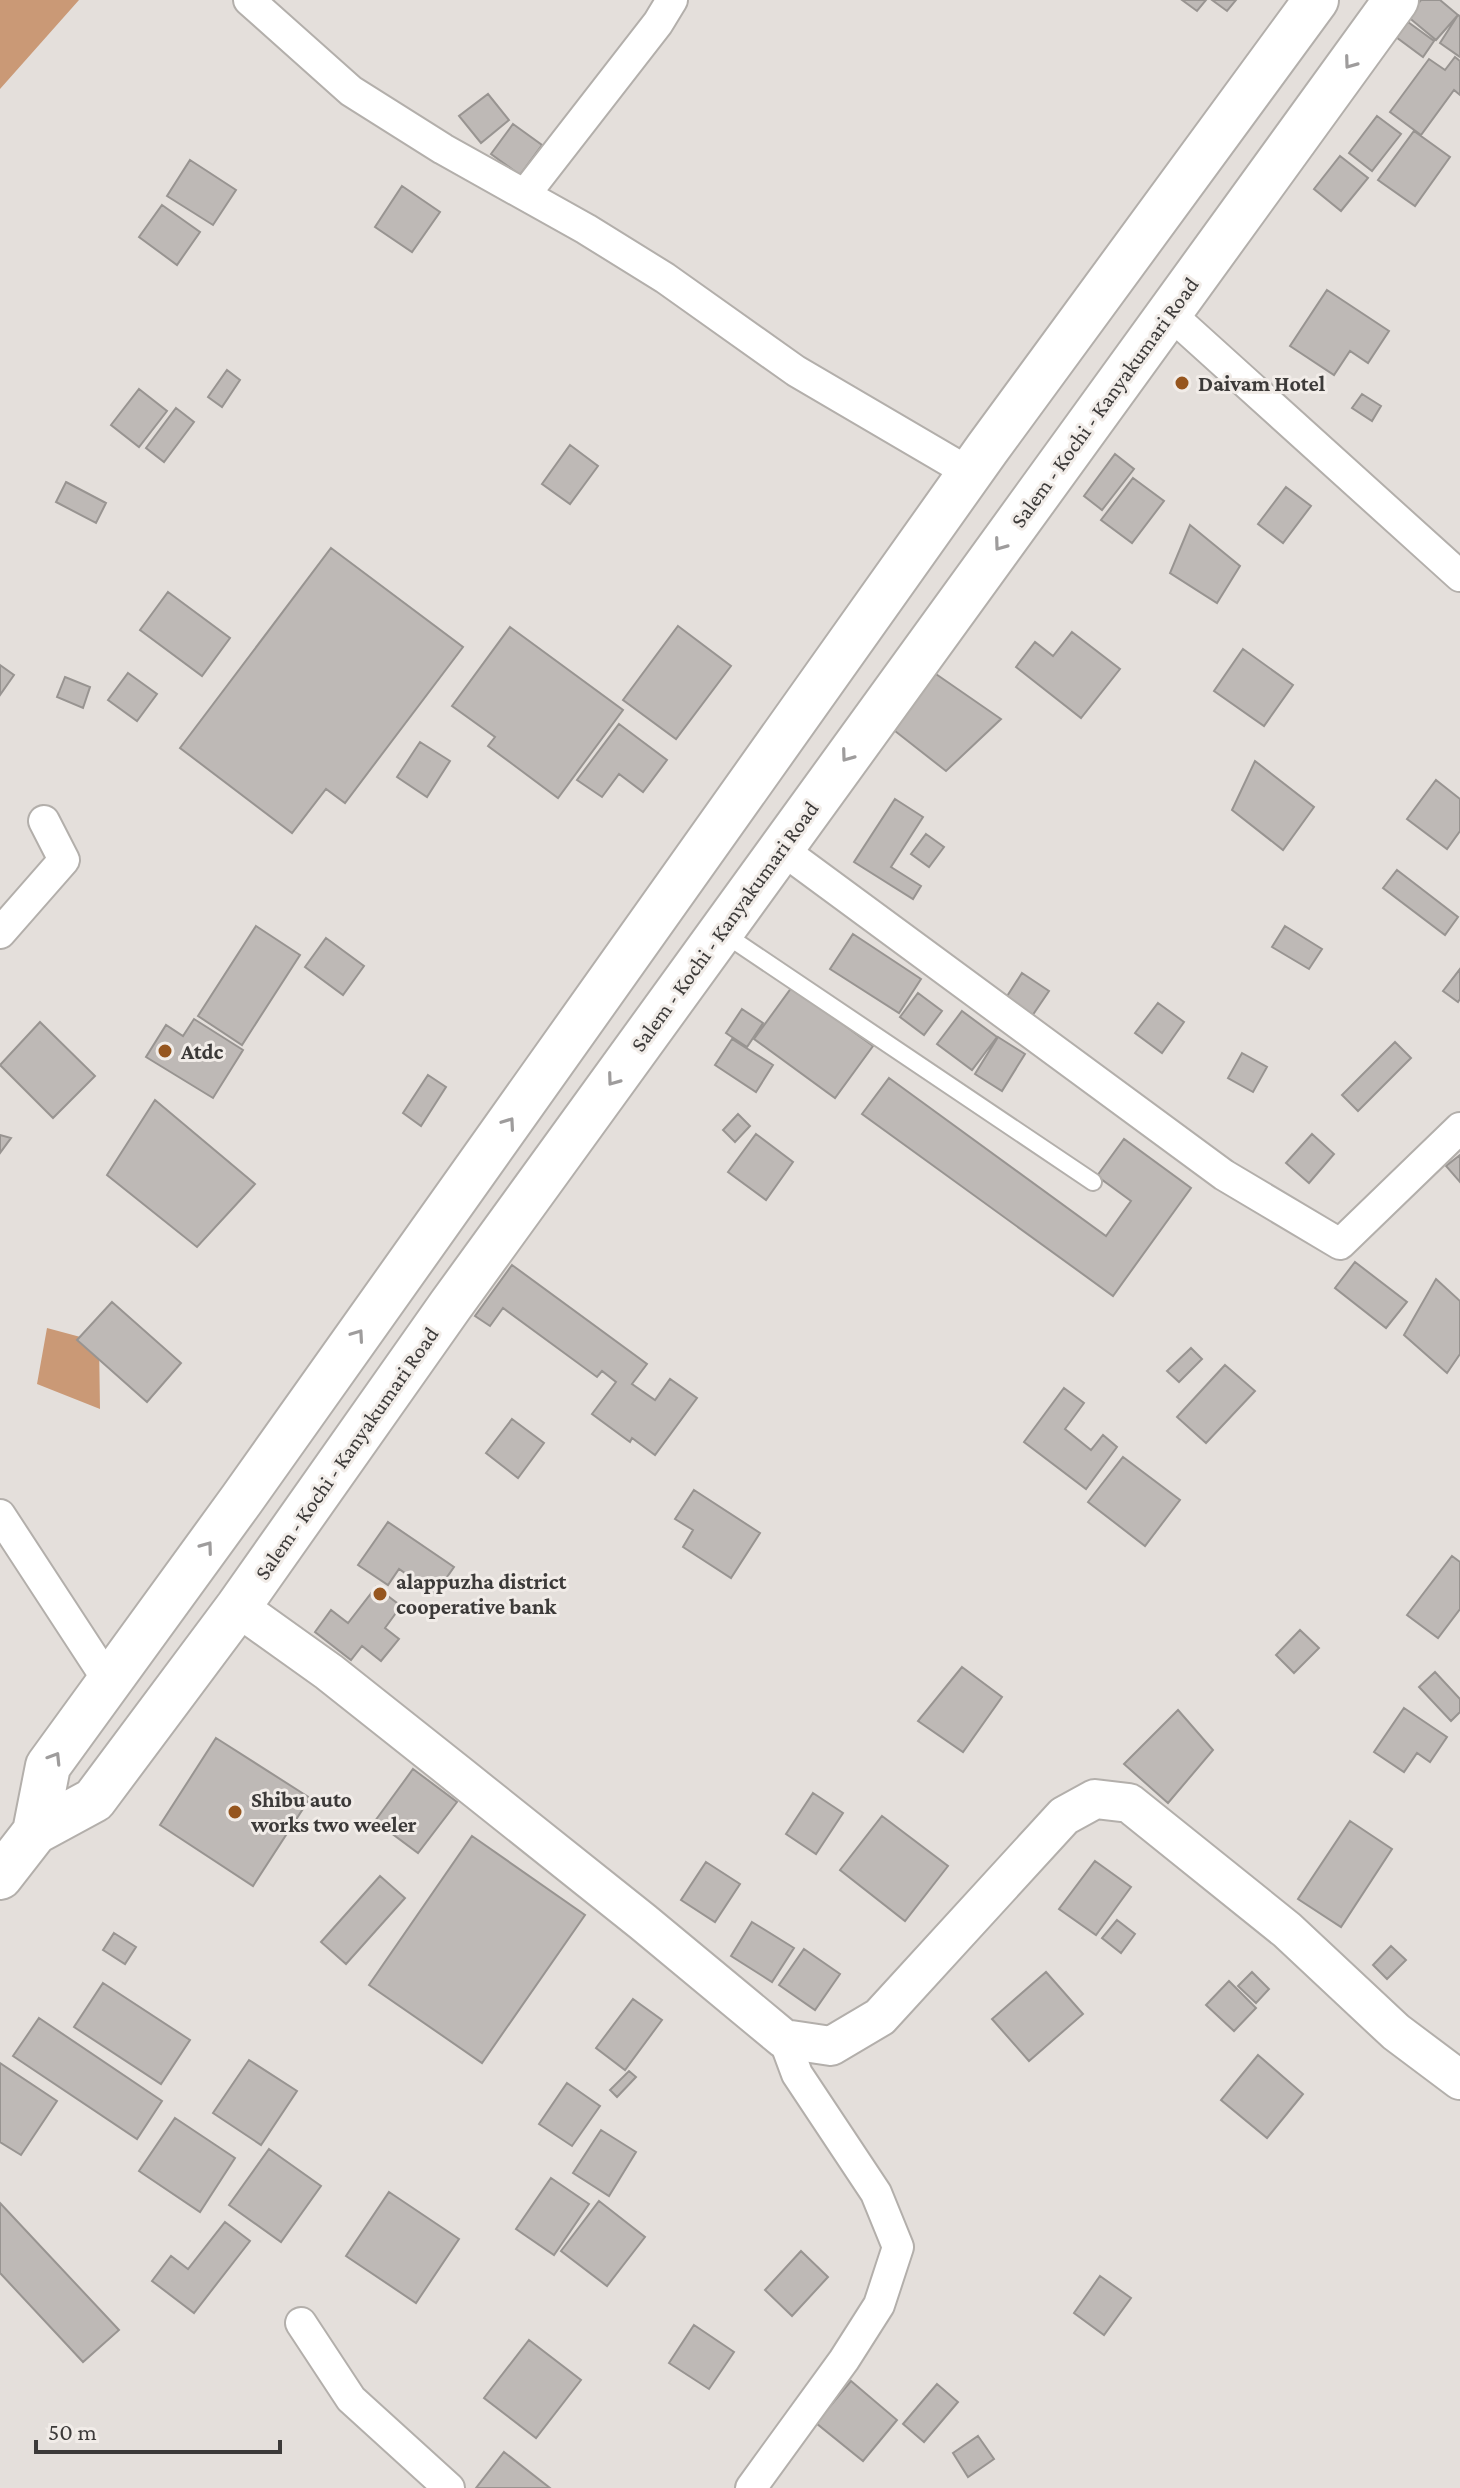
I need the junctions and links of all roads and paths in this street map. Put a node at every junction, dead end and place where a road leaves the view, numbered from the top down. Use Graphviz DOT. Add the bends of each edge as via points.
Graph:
graph roads {
  1 [pos="249,0"];
  2 [pos="672,0"];
  3 [pos="1316,0"];
  4 [pos="1396,0"];
  5 [pos="526,193"];
  6 [pos="1169,313"];
  7 [pos="970,473"];
  8 [pos="1460,576"];
  9 [pos="44,821"];
  10 [pos="780,848"];
  11 [pos="720,931"];
  12 [pos="0,933"];
  13 [pos="1460,1128"];
  14 [pos="1093,1182"];
  15 [pos="0,1515"];
  16 [pos="238,1607"];
  17 [pos="109,1682"];
  18 [pos="35,1832"];
  19 [pos="0,1877"];
  20 [pos="790,2056"];
  21 [pos="1460,2080"];
  22 [pos="301,2323"];
  23 [pos="449,2488"];
  24 [pos="751,2488"];
  1 -- 5 [label="street" via="351,91"];
  2 -- 5 [label="street"];
  3 -- 7 [label="highway, Salem - Kochi - Kanyakumari Road"];
  4 -- 6 [label="highway, Salem - Kochi - Kanyakumari Road, one-way"];
  5 -- 7 [label="street" via="665,278 796,371"];
  6 -- 8 [label="street"];
  6 -- 10 [label="highway, Salem - Kochi - Kanyakumari Road, one-way"];
  17 -- 7 [label="highway, Salem - Kochi - Kanyakumari Road, one-way"];
  9 -- 12 [label="street" via="64,860"];
  10 -- 11 [label="highway, Salem - Kochi - Kanyakumari Road"];
  10 -- 13 [label="street" via="1224,1175 1340,1244"];
  11 -- 14 [label="lane"];
  11 -- 16 [label="highway, Salem - Kochi - Kanyakumari Road, one-way"];
  15 -- 17 [label="street"];
  16 -- 18 [label="highway, Salem - Kochi - Kanyakumari Road" via="94,1800"];
  16 -- 20 [label="street" via="329,1672 643,1922"];
  18 -- 17 [label="highway, Salem - Kochi - Kanyakumari Road, one-way" via="48,1766"];
  18 -- 19 [label="highway, Salem - Kochi - Kanyakumari Road"];
  20 -- 21 [label="street" via="831,2046 880,2017 1064,1816 1095,1799 1129,1803 1287,1930 1396,2032"];
  20 -- 24 [label="street" via="876,2193 898,2247 879,2305"];
  22 -- 23 [label="street" via="351,2399"];
}
